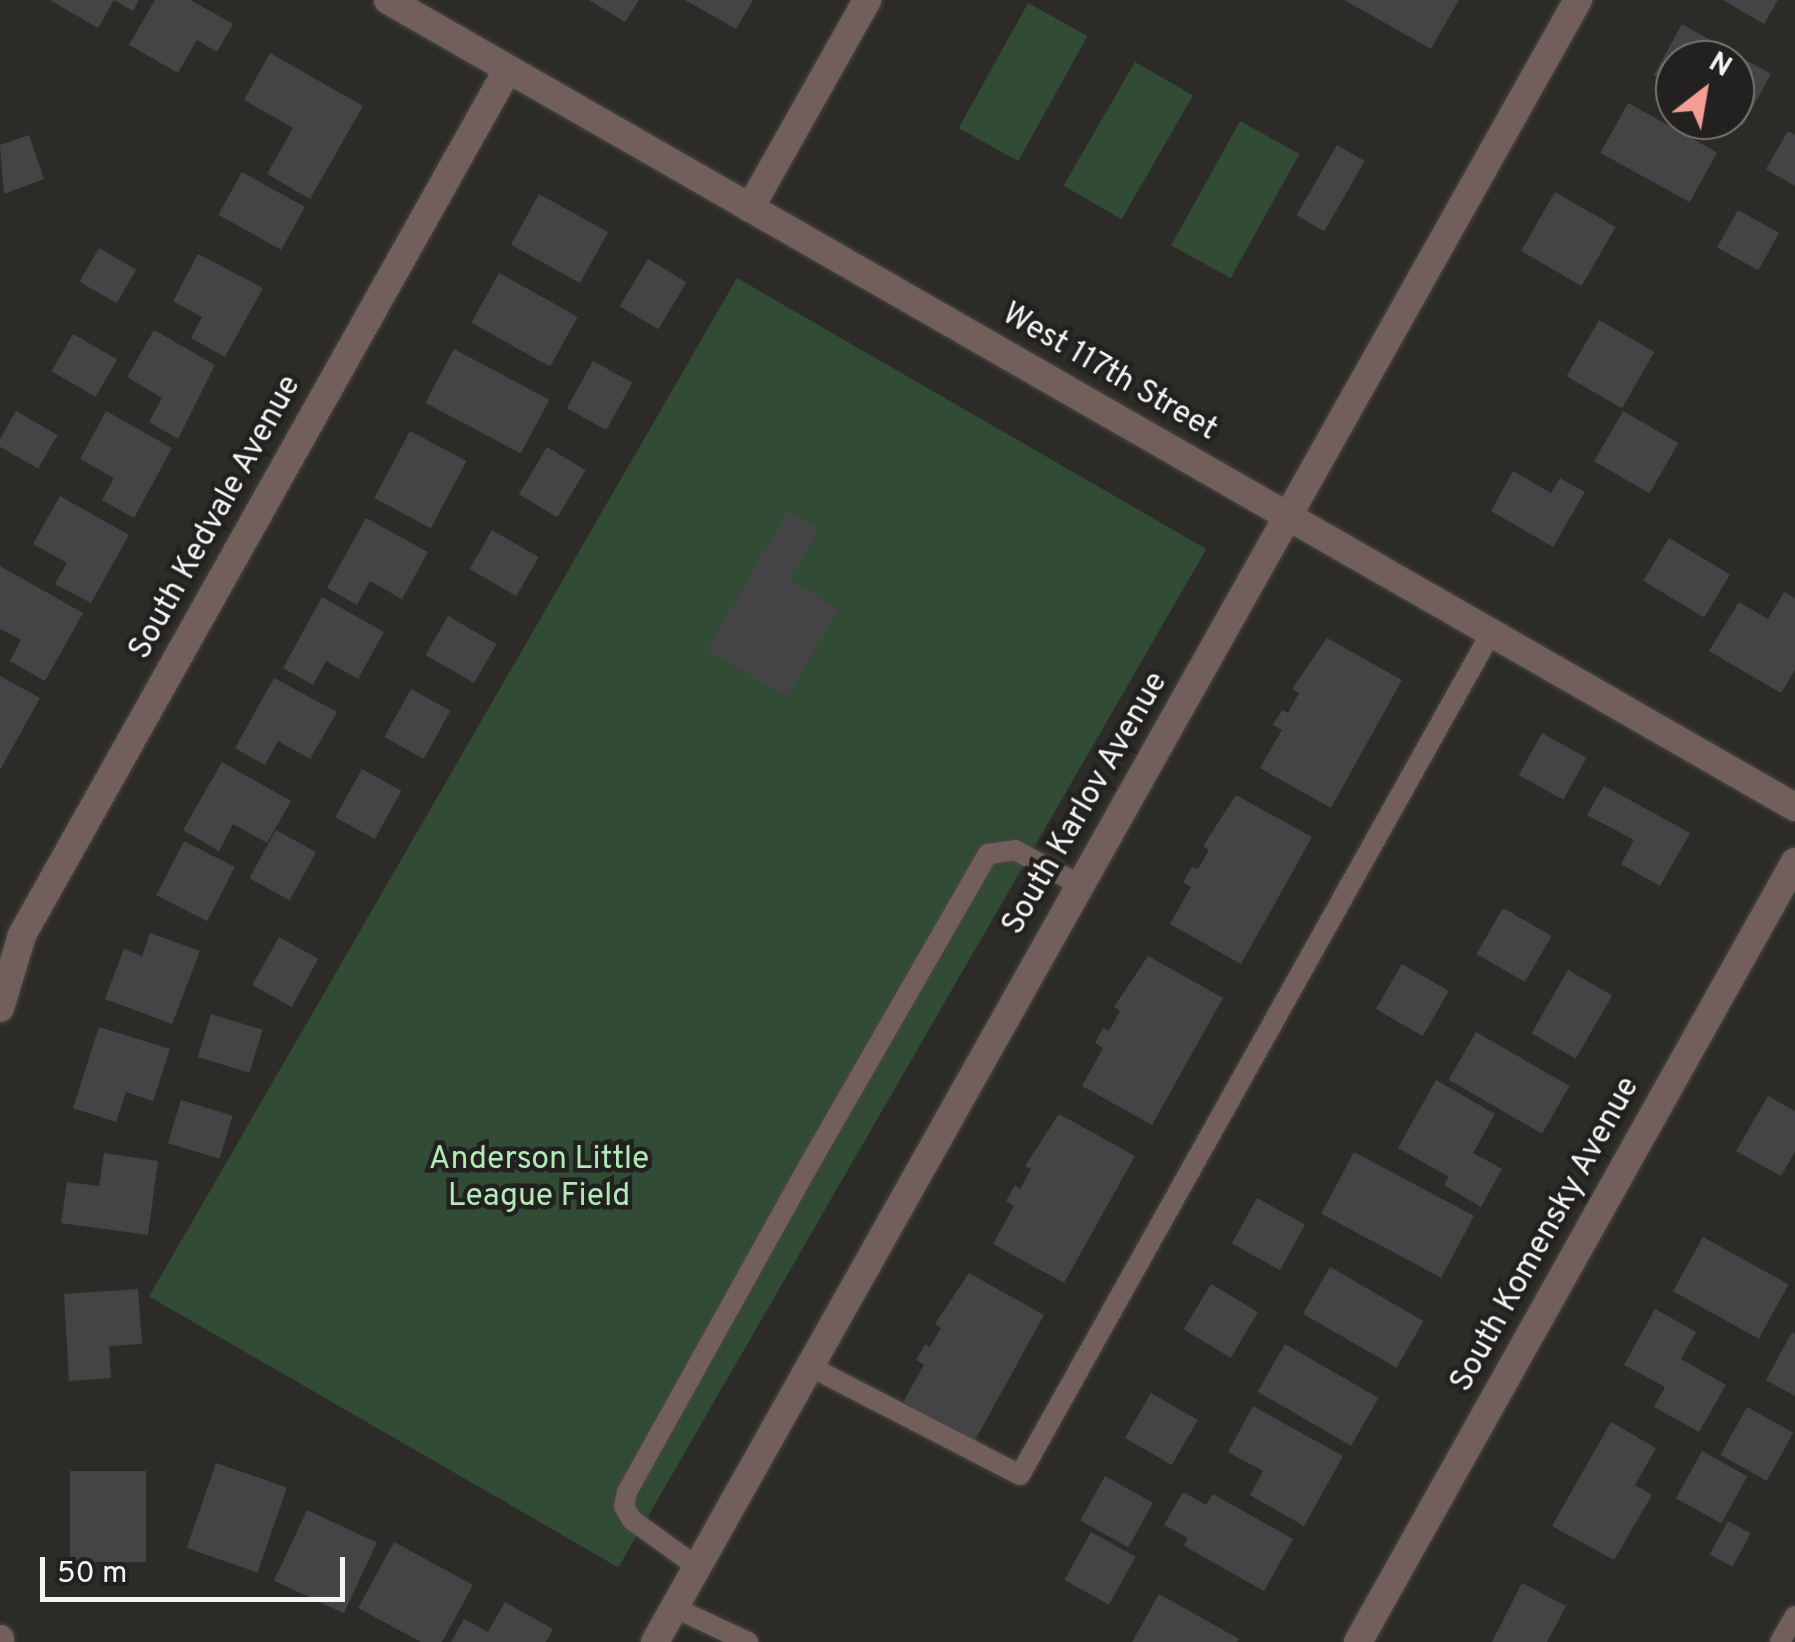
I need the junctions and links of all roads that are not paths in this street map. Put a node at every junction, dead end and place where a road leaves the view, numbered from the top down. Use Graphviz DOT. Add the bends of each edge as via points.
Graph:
graph roads {
  1 [pos="388,0"];
  2 [pos="868,0"];
  3 [pos="1578,0"];
  4 [pos="508,69"];
  5 [pos="750,208"];
  6 [pos="1288,517"];
  7 [pos="1491,633"];
  8 [pos="1795,808"];
  9 [pos="1795,862"];
  10 [pos="1080,885"];
  11 [pos="0,1008"];
  12 [pos="808,1366"];
  13 [pos="696,1566"];
  14 [pos="674,1608"];
  15 [pos="1795,1616"];
  16 [pos="655,1642"];
  17 [pos="748,1642"];
  18 [pos="1358,1642"];
  19 [pos="1780,1642"];
  1 -- 4 [label="street, West 117th Street"];
  2 -- 5 [label="street"];
  3 -- 6 [label="street, South Karlov Avenue"];
  4 -- 5 [label="street, West 117th Street"];
  4 -- 11 [label="street, South Kedvale Avenue" via="22,935"];
  5 -- 6 [label="street, West 117th Street"];
  6 -- 7 [label="street, West 117th Street"];
  6 -- 10 [label="street, South Karlov Avenue"];
  7 -- 8 [label="street, West 117th Street"];
  7 -- 12 [label="lane" via="1020,1475"];
  9 -- 18 [label="street, South Komensky Avenue"];
  10 -- 12 [label="street, South Karlov Avenue"];
  10 -- 13 [label="lane" via="1015,850 988,854 799,1182 626,1492 632,1520"];
  12 -- 13 [label="street, South Karlov Avenue"];
  13 -- 14 [label="street, South Karlov Avenue"];
  14 -- 16 [label="street, South Karlov Avenue"];
  14 -- 17 [label="lane"];
  15 -- 19 [label="lane"];
}
